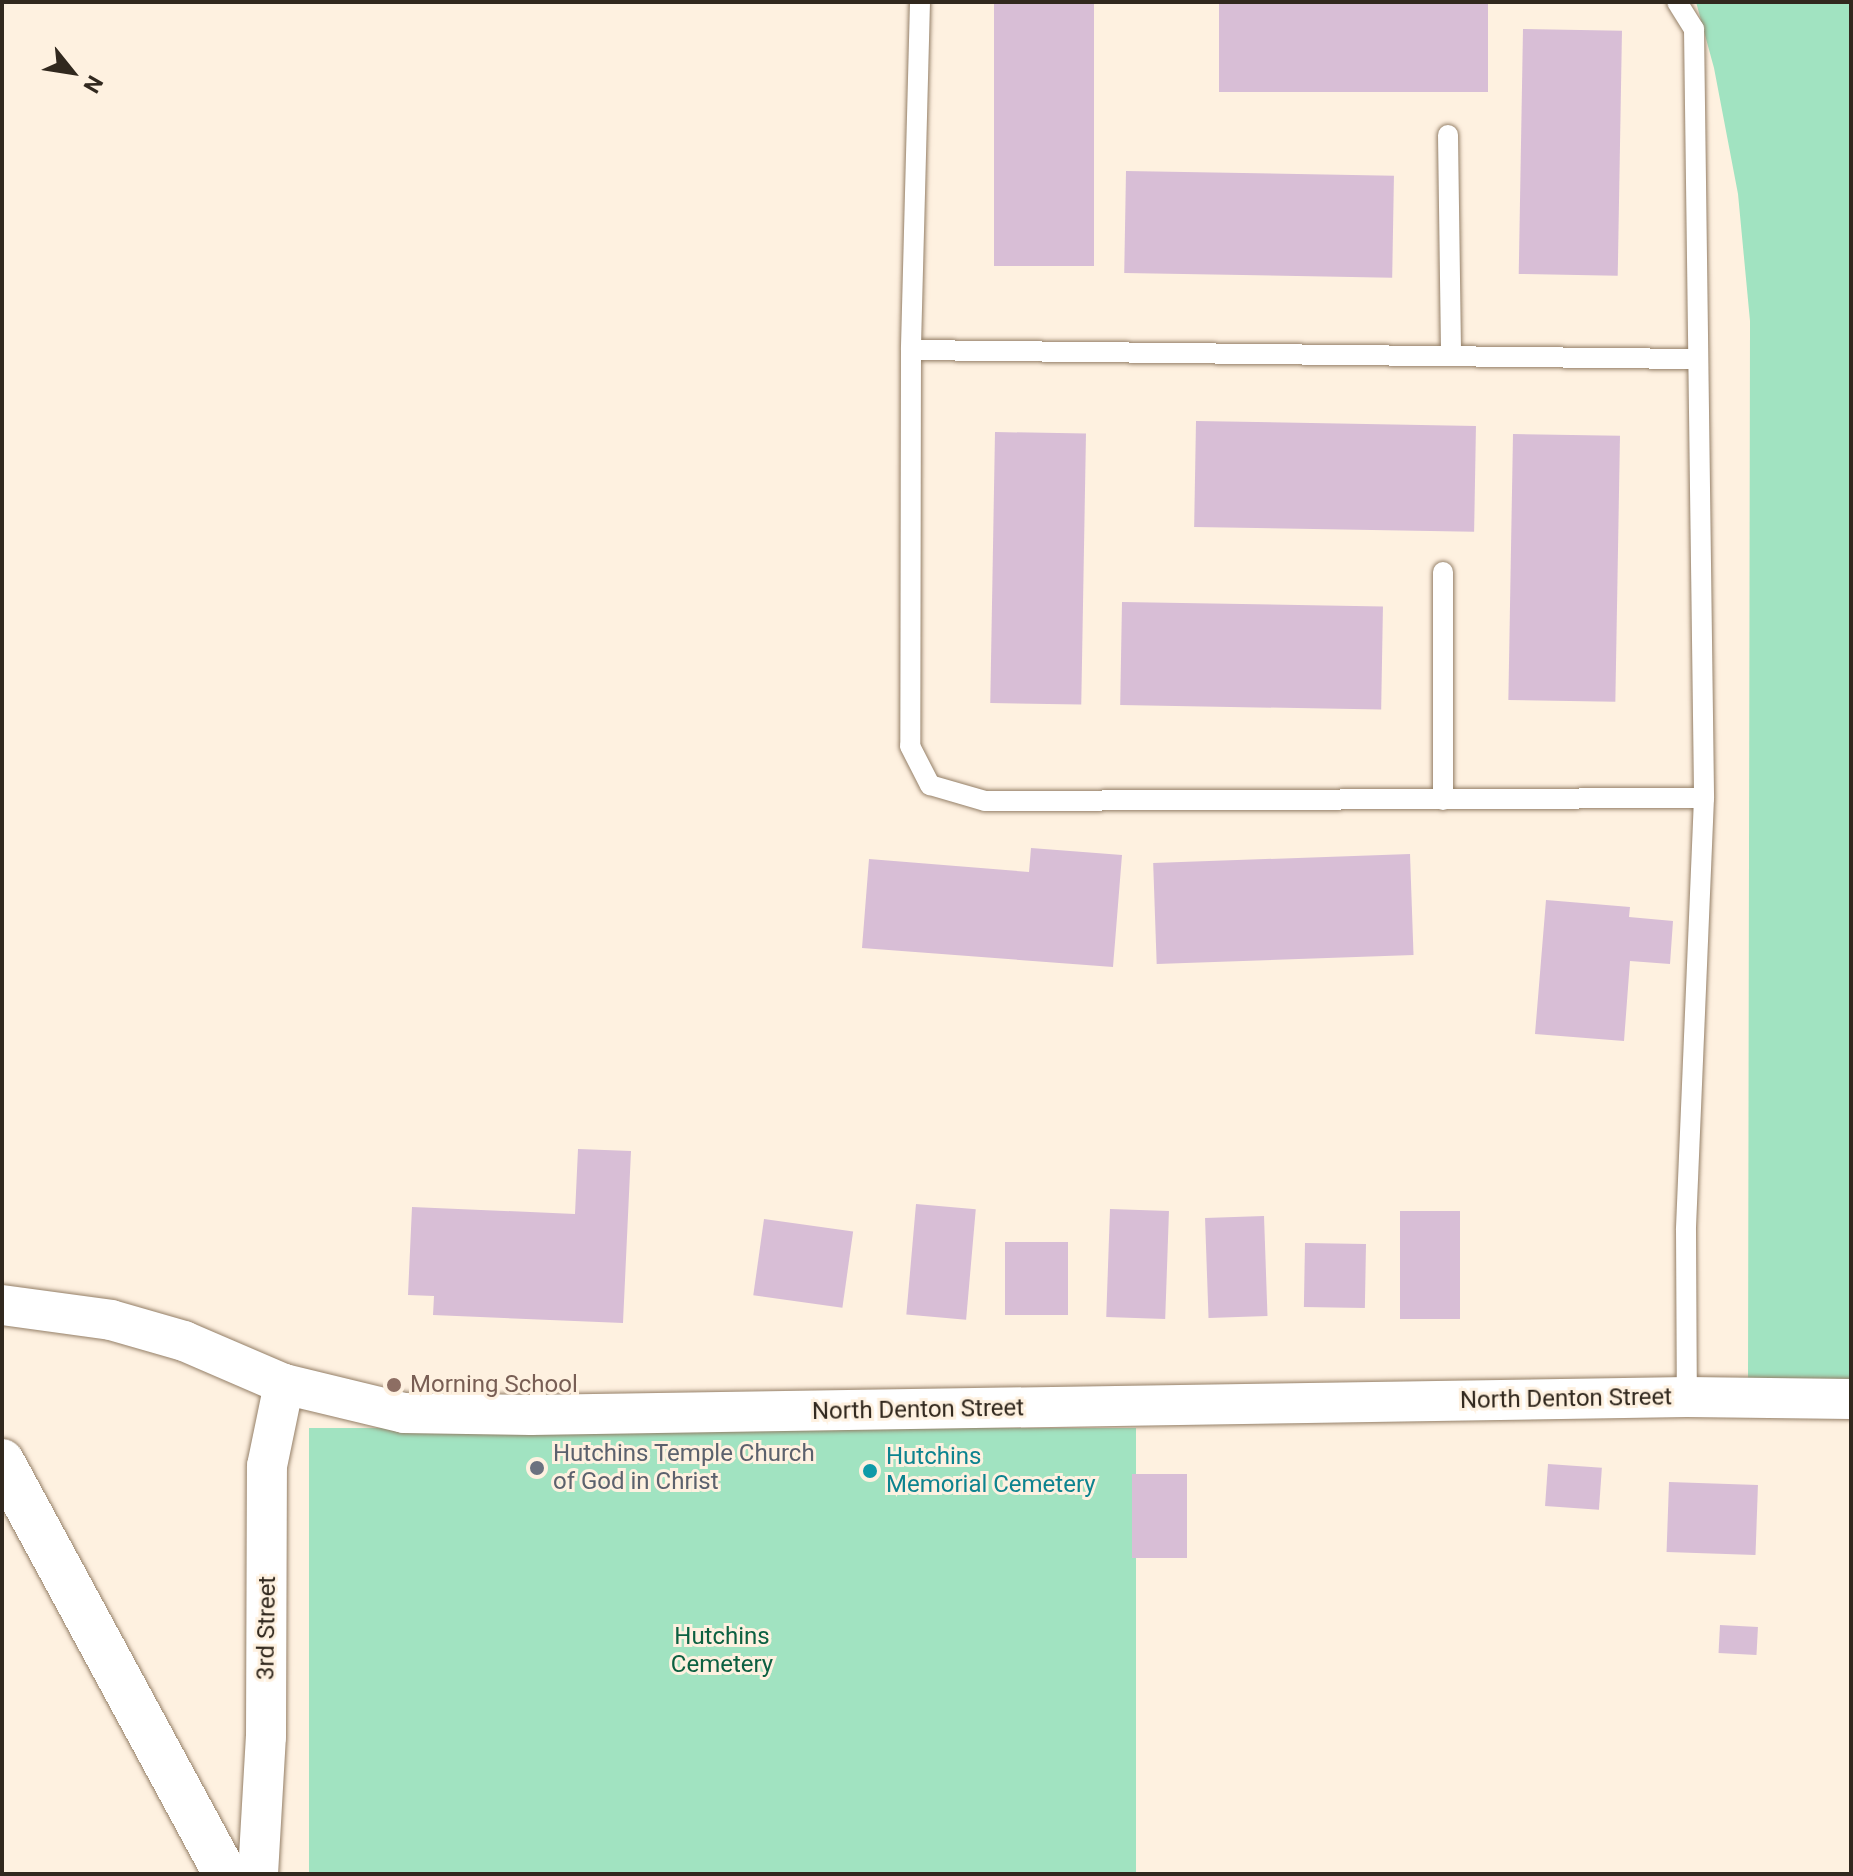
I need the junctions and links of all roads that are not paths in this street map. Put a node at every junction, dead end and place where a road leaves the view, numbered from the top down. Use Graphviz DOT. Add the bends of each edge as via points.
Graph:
graph roads {
  1 [pos="920,2"];
  2 [pos="1677,2"];
  3 [pos="1448,135"];
  4 [pos="911,350"];
  5 [pos="1451,356"];
  6 [pos="1698,359"];
  7 [pos="1443,572"];
  8 [pos="1704,798"];
  9 [pos="1443,800"];
  10 [pos="2,1305"];
  11 [pos="284,1384"];
  12 [pos="1687,1397"];
  13 [pos="1851,1399"];
  14 [pos="2,1461"];
  15 [pos="225,1874"];
  16 [pos="258,1874"];
  1 -- 4 [label="lane"];
  2 -- 6 [label="lane" via="1694,29"];
  3 -- 5 [label="lane"];
  4 -- 5 [label="lane"];
  4 -- 9 [label="lane" via="910,746 930,785 985,801"];
  5 -- 6 [label="lane"];
  6 -- 8 [label="lane"];
  7 -- 9 [label="lane"];
  8 -- 9 [label="lane"];
  8 -- 12 [label="lane" via="1686,1230"];
  10 -- 11 [label="street, North Denton Street" via="111,1320 184,1341"];
  11 -- 12 [label="street, North Denton Street" via="404,1413 531,1415"];
  11 -- 16 [label="street, 3rd Street" via="267,1466 266,1737"];
  12 -- 13 [label="street, North Denton Street"];
  14 -- 15 [label="street"];
}
